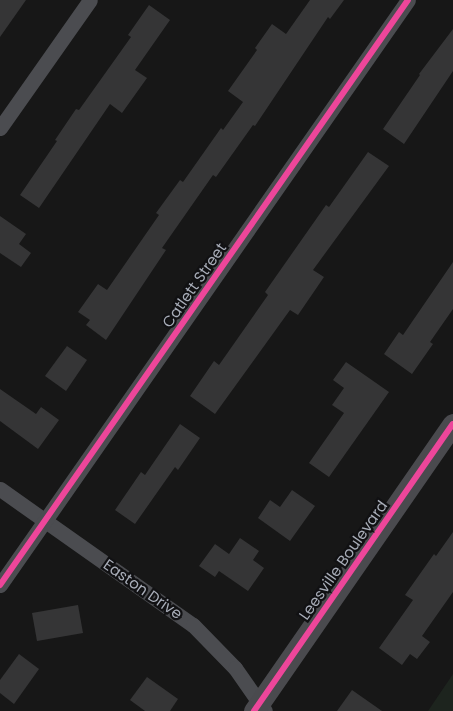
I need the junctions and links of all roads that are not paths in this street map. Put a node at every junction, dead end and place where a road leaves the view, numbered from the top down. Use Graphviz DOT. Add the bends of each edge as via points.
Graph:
graph roads {
  1 [pos="90,0"];
  2 [pos="408,0"];
  3 [pos="0,128"];
  4 [pos="453,424"];
  5 [pos="0,489"];
  6 [pos="45,520"];
  7 [pos="0,585"];
  8 [pos="259,708"];
  1 -- 3 [label="street"];
  2 -- 6 [label="street, Catlett Street"];
  4 -- 8 [label="street, Leesville Boulevard"];
  5 -- 6 [label="street, Easton Drive"];
  6 -- 7 [label="street, Catlett Street"];
  6 -- 8 [label="street, Easton Drive" via="193,625 235,668"];
}
